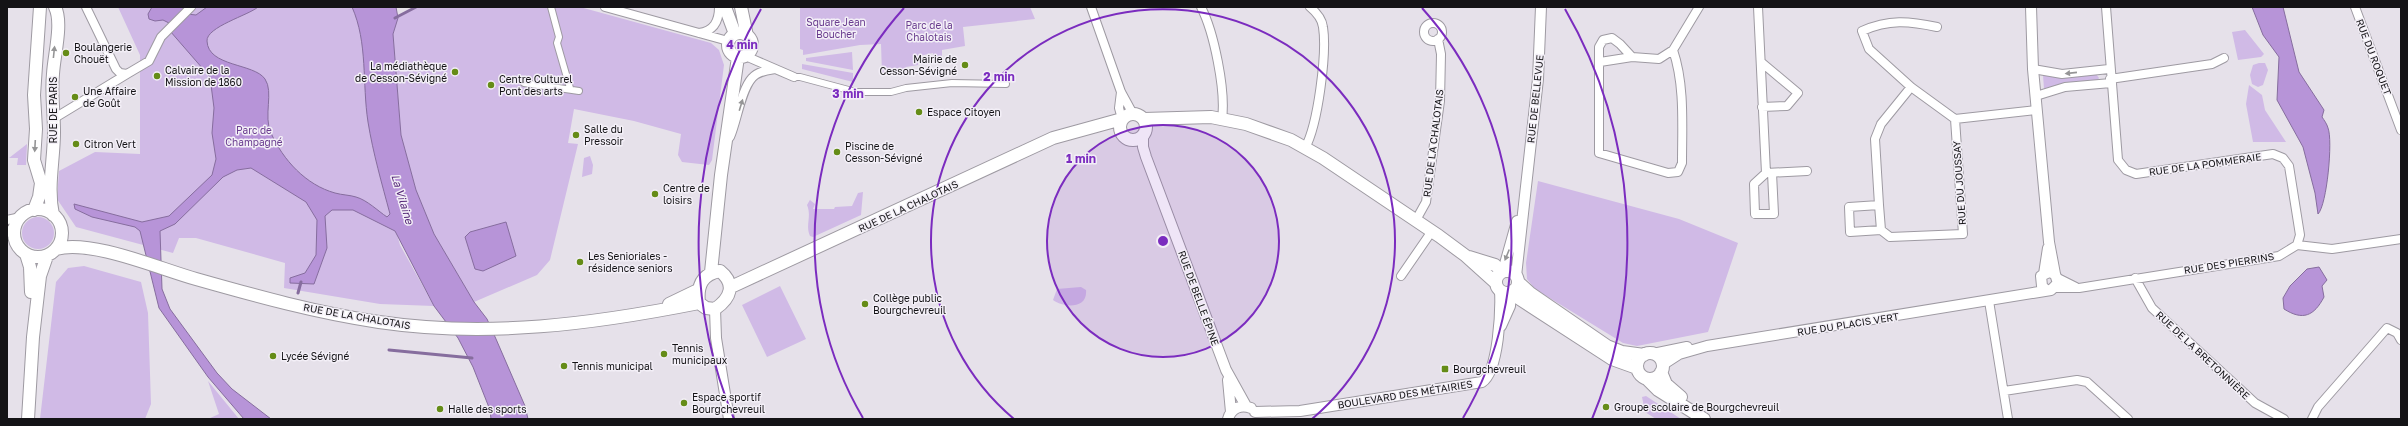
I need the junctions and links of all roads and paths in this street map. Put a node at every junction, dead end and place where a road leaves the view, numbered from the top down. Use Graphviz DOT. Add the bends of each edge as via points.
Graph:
graph roads {
  1 [pos="40,7"];
  2 [pos="55,7"];
  3 [pos="86,7"];
  4 [pos="551,7"];
  5 [pos="605,7"];
  6 [pos="719,7"];
  7 [pos="725,7"];
  8 [pos="741,7"];
  9 [pos="1091,7"];
  10 [pos="1202,7"];
  11 [pos="1310,7"];
  12 [pos="1541,7"];
  13 [pos="1699,7"];
  14 [pos="1758,7"];
  15 [pos="2031,7"];
  16 [pos="2106,7"];
  17 [pos="2355,7"];
  18 [pos="188,9"];
  19 [pos="1937,28"];
  20 [pos="699,34"];
  21 [pos="747,36"];
  22 [pos="732,37"];
  23 [pos="1438,39"];
  24 [pos="1673,50"];
  25 [pos="743,55"];
  26 [pos="1632,57"];
  27 [pos="2224,58"];
  28 [pos="1600,62"];
  29 [pos="1761,62"];
  30 [pos="776,69"];
  31 [pos="2033,69"];
  32 [pos="2109,69"];
  33 [pos="127,74"];
  34 [pos="794,77"];
  35 [pos="2111,81"];
  36 [pos="524,83"];
  37 [pos="1006,84"];
  38 [pos="1911,87"];
  39 [pos="570,88"];
  40 [pos="579,91"];
  41 [pos="1121,92"];
  42 [pos="2036,96"];
  43 [pos="1762,108"];
  44 [pos="2037,110"];
  45 [pos="1139,116"];
  46 [pos="1177,118"];
  47 [pos="53,119"];
  48 [pos="1122,119"];
  49 [pos="1222,119"];
  50 [pos="1954,119"];
  51 [pos="1088,128"];
  52 [pos="2401,130"];
  53 [pos="1121,131"];
  54 [pos="1144,134"];
  55 [pos="1305,148"];
  56 [pos="726,149"];
  57 [pos="1807,171"];
  58 [pos="1769,173"];
  59 [pos="1524,190"];
  60 [pos="1879,205"];
  61 [pos="34,210"];
  62 [pos="53,215"];
  63 [pos="21,217"];
  64 [pos="7,220"];
  65 [pos="1416,220"];
  66 [pos="60,225"];
  67 [pos="1881,230"];
  68 [pos="1432,231"];
  69 [pos="11,233"];
  70 [pos="2401,239"];
  71 [pos="2049,242"];
  72 [pos="2298,245"];
  73 [pos="90,247"];
  74 [pos="52,252"];
  75 [pos="26,254"];
  76 [pos="1466,256"];
  77 [pos="711,272"];
  78 [pos="1502,272"];
  79 [pos="1401,276"];
  80 [pos="2056,276"];
  81 [pos="2042,277"];
  82 [pos="2135,278"];
  83 [pos="1509,286"];
  84 [pos="731,287"];
  85 [pos="2079,288"];
  86 [pos="2051,289"];
  87 [pos="698,290"];
  88 [pos="2018,295"];
  89 [pos="1989,301"];
  90 [pos="700,303"];
  91 [pos="715,309"];
  92 [pos="655,310"];
  93 [pos="33,337"];
  94 [pos="2401,340"];
  95 [pos="1707,346"];
  96 [pos="1649,354"];
  97 [pos="1637,368"];
  98 [pos="1662,368"];
  99 [pos="1226,370"];
  100 [pos="1647,379"];
  101 [pos="2004,391"];
  102 [pos="1246,406"];
  103 [pos="1300,411"];
  104 [pos="1229,415"];
  105 [pos="1257,415"];
  106 [pos="28,419"];
  107 [pos="729,419"];
  108 [pos="1219,419"];
  109 [pos="1274,419"];
  110 [pos="1704,419"];
  111 [pos="1710,419"];
  112 [pos="2008,419"];
  113 [pos="2128,419"];
  114 [pos="2284,419"];
  115 [pos="2312,419"];
  1 -- 61 [label="main road, RUE DE PARIS, one-way" via="34,95 34,160 41,183"];
  47 -- 2 [label="main road, RUE DE PARIS, one-way" via="51,95 59,26"];
  3 -- 33 [label="street" via="116,69"];
  4 -- 39 [label="street" via="559,38 557,44"];
  5 -- 20 [label="street"];
  6 -- 20 [label="street" via="716,23 707,32"];
  7 -- 22 [label="main road"];
  8 -- 21 [label="main road"];
  9 -- 41 [label="street"];
  10 -- 49 [label="street" via="1210,31 1222,90"];
  11 -- 55 [label="street" via="1321,21 1323,33 1320,94 1311,136"];
  12 -- 59 [label="street, RUE DE BELLEVUE" via="1538,79"];
  13 -- 24 [label="street"];
  14 -- 29 [label="street"];
  15 -- 31 [label="street"];
  16 -- 32 [label="street, RUE DE LA POMMERAIE"];
  17 -- 52 [label="street, RUE DU ROQUET"];
  18 -- 33 [label="street" via="161,37 148,61"];
  19 -- 38 [label="street" via="1909,21 1874,26 1862,31 1869,49"];
  20 -- 22 [label="street"];
  21 -- 22 [label="main road" via="742,33"];
  21 -- 25 [label="main road" via="752,44"];
  22 -- 25 [label="main road" via="729,51"];
  23 -- 65 [label="street, RUE DE LA CHALOTAIS" via="1441,54 1440,100 1426,202"];
  24 -- 26 [label="street" via="1659,59"];
  24 -- 28 [label="street" via="1679,66 1681,90 1682,163 1678,172 1668,173 1600,152"];
  25 -- 30 [label="street"];
  25 -- 56 [label="main road"];
  26 -- 28 [label="street"];
  26 -- 28 [label="street" via="1612,38 1604,40 1599,47"];
  27 -- 35 [label="street" via="2212,64"];
  29 -- 43 [label="street"];
  29 -- 43 [label="street" via="1798,93 1787,106"];
  30 -- 34 [label="street"];
  56 -- 30 [label="street, one-way" via="747,87 753,77 764,71"];
  32 -- 31 [label="street, one-way" via="2062,74"];
  31 -- 42 [label="street"];
  32 -- 35 [label="street, RUE DE LA POMMERAIE"];
  33 -- 47 [label="street"];
  34 -- 37 [label="street" via="856,92 891,92 952,83"];
  35 -- 42 [label="street" via="2066,87"];
  35 -- 72 [label="street, RUE DE LA POMMERAIE" via="2118,160 2126,170 2136,174 2273,154 2283,158 2289,166 2300,235"];
  36 -- 39 [label="street"];
  38 -- 50 [label="street"];
  38 -- 60 [label="street" via="1881,124 1875,139"];
  39 -- 40 [label="street"];
  41 -- 45 [label="street"];
  41 -- 48 [label="street" via="1119,108"];
  42 -- 44 [label="street"];
  43 -- 58 [label="street"];
  44 -- 50 [label="street"];
  44 -- 71 [label="street"];
  45 -- 46 [label="main road"];
  45 -- 48 [label="main road"];
  45 -- 54 [label="main road"];
  46 -- 49 [label="main road" via="1201,116"];
  46 -- 54 [label="main road"];
  47 -- 62 [label="main road, RUE DE PARIS" via="50,191"];
  48 -- 51 [label="main road, RUE DE LA CHALOTAIS"];
  48 -- 53 [label="main road"];
  49 -- 55 [label="main road" via="1256,127"];
  50 -- 67 [label="street, RUE DU JOUSSAY" via="1963,234 1890,237"];
  51 -- 53 [label="main road, RUE DE LA CHALOTAIS"];
  51 -- 84 [label="main road, RUE DE LA CHALOTAIS" via="1053,138"];
  53 -- 54 [label="main road" via="1125,137 1132,140"];
  54 -- 99 [label="street, RUE DE BELLE ÉPINE" via="1143,147 1146,157"];
  55 -- 65 [label="main road"];
  56 -- 77 [label="main road"];
  57 -- 58 [label="street"];
  58 -- 58 [label="street" via="1774,214 1755,214 1754,184"];
  59 -- 78 [label="street, RUE DE BELLEVUE, one-way"];
  59 -- 83 [label="street, RUE DE BELLEVUE"];
  60 -- 67 [label="street"];
  60 -- 67 [label="street, RUE DU JOUSSAY" via="1850,207 1850,232"];
  61 -- 62 [label="main road" via="42,210"];
  61 -- 63 [label="main road"];
  62 -- 66 [label="main road"];
  63 -- 64 [label="street"];
  63 -- 69 [label="main road"];
  65 -- 68 [label="main road"];
  66 -- 73 [label="main road, RUE DE LA CHALOTAIS"];
  66 -- 74 [label="main road" via="61,239"];
  68 -- 76 [label="main road"];
  68 -- 79 [label="street"];
  69 -- 75 [label="main road"];
  70 -- 72 [label="street" via="2332,249"];
  71 -- 80 [label="street"];
  71 -- 81 [label="street"];
  72 -- 82 [label="street, RUE DES PIERRINS" via="2279,256"];
  73 -- 74 [label="main road, RUE DE LA CHALOTAIS" via="70,246"];
  73 -- 92 [label="main road, RUE DE LA CHALOTAIS" via="191,278 301,307 378,322 420,327 508,329 604,320"];
  74 -- 75 [label="main road" via="36,257"];
  74 -- 93 [label="main road" via="40,276"];
  75 -- 93 [label="main road" via="31,280"];
  76 -- 78 [label="main road" via="1495,265"];
  76 -- 83 [label="main road"];
  77 -- 84 [label="main road" via="720,270 728,277"];
  77 -- 87 [label="main road" via="703,278"];
  78 -- 83 [label="main road" via="1509,271"];
  80 -- 81 [label="street" via="2049,272"];
  80 -- 85 [label="street"];
  80 -- 86 [label="street" via="2058,283"];
  81 -- 86 [label="street" via="2042,286"];
  81 -- 88 [label="street, RUE DU PLACIS VERT"];
  82 -- 85 [label="street, RUE DES PIERRINS"];
  82 -- 114 [label="street, RUE DE LA BRETONNIÈRE" via="2152,308 2255,403"];
  83 -- 96 [label="main road" via="1530,293 1612,348 1622,352"];
  83 -- 97 [label="main road" via="1522,300 1612,359"];
  83 -- 103 [label="street, BOULEVARD DES MÉTAIRIES" via="1491,370 1482,382"];
  84 -- 91 [label="main road" via="728,298"];
  85 -- 86 [label="street, RUE DES PIERRINS"];
  86 -- 88 [label="street, RUE DU PLACIS VERT"];
  87 -- 90 [label="main road"];
  87 -- 92 [label="main road, RUE DE LA CHALOTAIS"];
  88 -- 89 [label="street, RUE DU PLACIS VERT"];
  89 -- 95 [label="street, RUE DU PLACIS VERT"];
  89 -- 101 [label="street"];
  90 -- 91 [label="main road" via="706,308"];
  90 -- 92 [label="main road, RUE DE LA CHALOTAIS"];
  91 -- 107 [label="street" via="716,338"];
  93 -- 106 [label="main road"];
  94 -- 115 [label="street" via="2397,333 2387,328 2318,407"];
  95 -- 96 [label="street, RUE DU PLACIS VERT" via="1668,349"];
  95 -- 98 [label="street, RUE DU PLACIS VERT" via="1679,354"];
  96 -- 97 [label="main road" via="1638,360"];
  96 -- 98 [label="main road" via="1660,359"];
  97 -- 100 [label="main road" via="1640,375"];
  98 -- 100 [label="main road" via="1655,378"];
  98 -- 111 [label="main road" via="1670,388"];
  99 -- 102 [label="street, RUE DE BELLE ÉPINE"];
  99 -- 104 [label="street, RUE DE BELLE ÉPINE"];
  100 -- 110 [label="main road" via="1658,390"];
  101 -- 112 [label="street"];
  101 -- 113 [label="street" via="2077,380 2087,382"];
  102 -- 104 [label="street" via="1236,408"];
  102 -- 105 [label="street"];
  103 -- 105 [label="street, BOULEVARD DES MÉTAIRIES"];
  103 -- 109 [label="street, BOULEVARD DES MÉTAIRIES"];
  104 -- 108 [label="street"];
}
